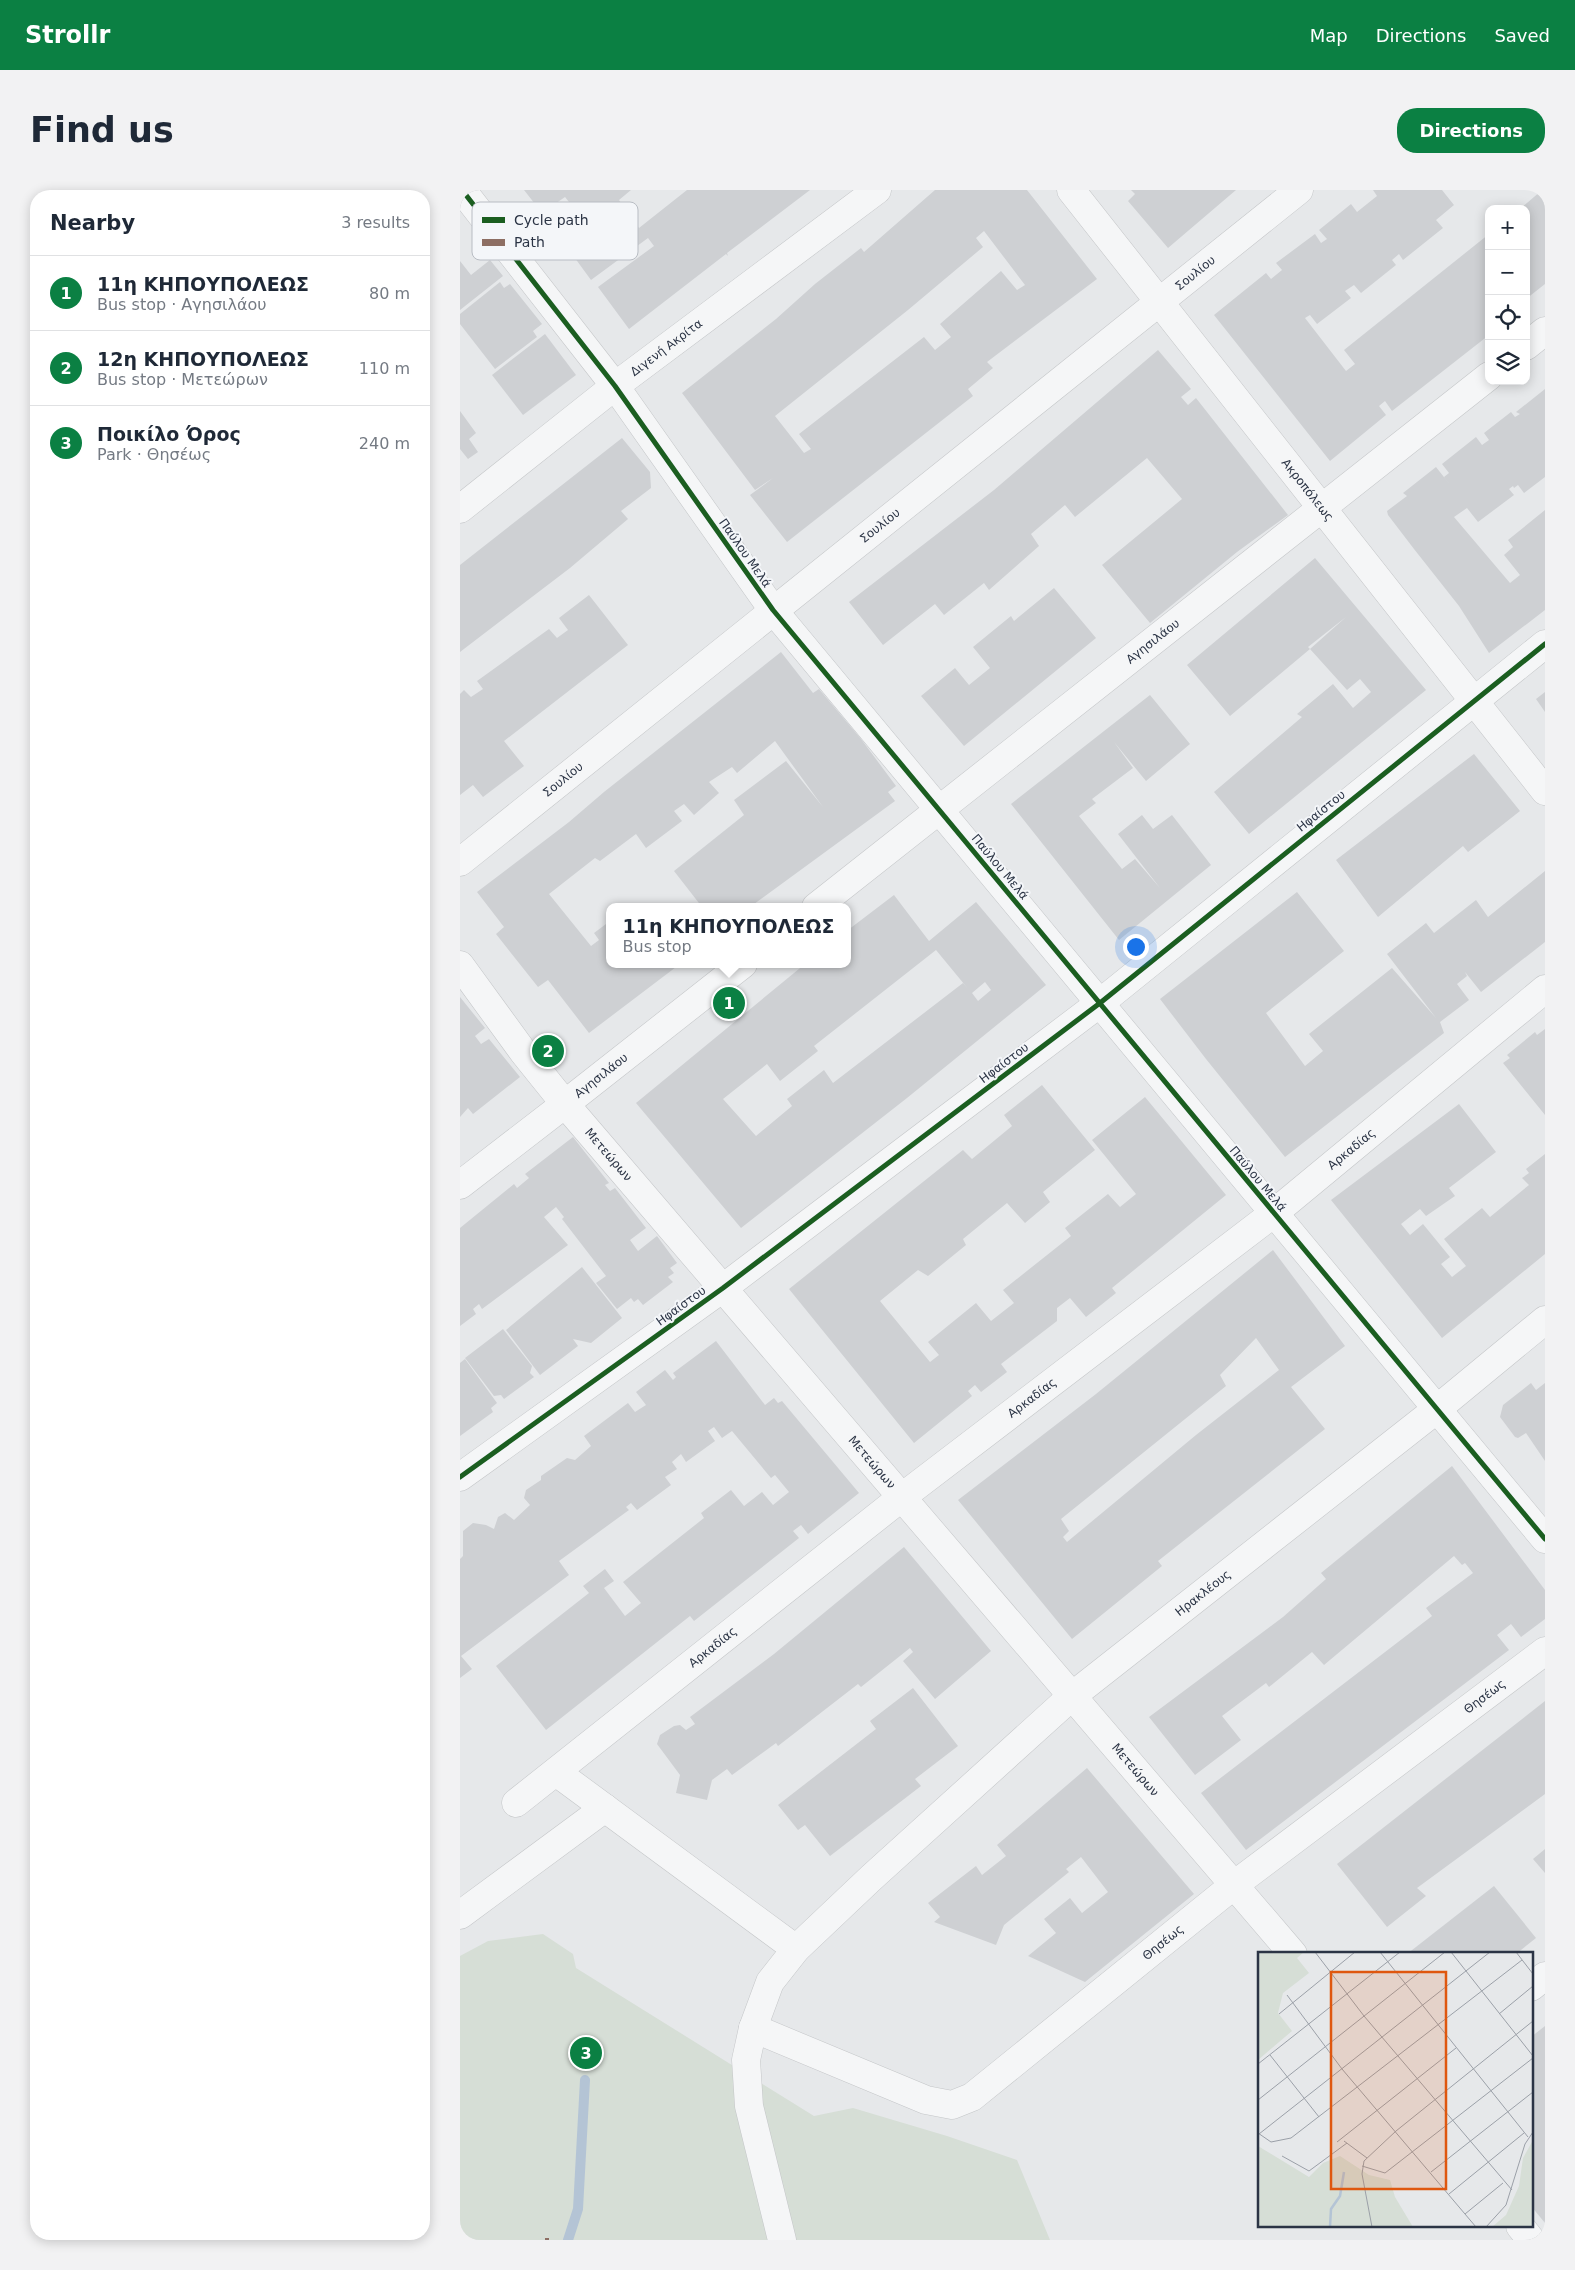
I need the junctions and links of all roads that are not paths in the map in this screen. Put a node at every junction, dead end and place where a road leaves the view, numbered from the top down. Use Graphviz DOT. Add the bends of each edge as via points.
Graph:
graph roads {
  1 [pos="462,190"];
  2 [pos="877,190"];
  3 [pos="1072,190"];
  4 [pos="1299,190"];
  5 [pos="472,203"];
  6 [pos="517,260"];
  7 [pos="1160,302"];
  8 [pos="1545,331"];
  9 [pos="1530,343"];
  10 [pos="1485,379"];
  11 [pos="615,386"];
  12 [pos="1321,508"];
  13 [pos="460,509"];
  14 [pos="773,610"];
  15 [pos="1545,644"];
  16 [pos="1473,701"];
  17 [pos="1545,791"];
  18 [pos="939,810"];
  19 [pos="460,862"];
  20 [pos="821,903"];
  21 [pos="460,965"];
  22 [pos="738,968"];
  23 [pos="1545,989"];
  24 [pos="1100,1003"];
  25 [pos="565,1104"];
  26 [pos="460,1185"];
  27 [pos="1274,1213"];
  28 [pos="723,1288"];
  29 [pos="1545,1320"];
  30 [pos="1437,1409"];
  31 [pos="460,1477"];
  32 [pos="902,1497"];
  33 [pos="1545,1539"];
  34 [pos="1545,1651"];
  35 [pos="1072,1696"];
  36 [pos="556,1772"];
  37 [pos="516,1803"];
  38 [pos="605,1808"];
  39 [pos="1234,1884"];
  40 [pos="460,1915"];
  41 [pos="796,1949"];
  42 [pos="1291,1952"];
  43 [pos="1545,1976"];
  44 [pos="1532,1986"];
  45 [pos="753,2028"];
  46 [pos="1522,2228"];
  47 [pos="782,2240"];
  48 [pos="1531,2240"];
  1 -- 5 [label="street, Παύλου Μελά"];
  2 -- 11 [label="street, Διγενή Ακρίτα"];
  3 -- 7 [label="street, Ακροπόλεως"];
  4 -- 7 [label="street, Σουλίου"];
  6 -- 11 [label="street, Παύλου Μελά"];
  7 -- 12 [label="street, Ακροπόλεως"];
  7 -- 14 [label="street, Σουλίου"];
  8 -- 9 [label="street"];
  10 -- 12 [label="street, Αγησιλάου"];
  11 -- 13 [label="street, Διγενή Ακρίτα"];
  11 -- 14 [label="street, Παύλου Μελά"];
  12 -- 16 [label="street, Ακροπόλεως"];
  12 -- 18 [label="street, Αγησιλάου"];
  14 -- 18 [label="street, Παύλου Μελά"];
  14 -- 19 [label="street, Σουλίου"];
  15 -- 16 [label="street, Ηφαίστου"];
  16 -- 17 [label="street, Ακροπόλεως"];
  16 -- 24 [label="street, Ηφαίστου"];
  18 -- 20 [label="street, Αγησιλάου"];
  18 -- 24 [label="street, Παύλου Μελά"];
  21 -- 25 [label="street, Μετεώρων"];
  22 -- 25 [label="street, Αγησιλάου"];
  23 -- 27 [label="street, Αρκαδίας"];
  24 -- 27 [label="street, Παύλου Μελά"];
  24 -- 28 [label="street, Ηφαίστου"];
  25 -- 26 [label="street, Αγησιλάου"];
  25 -- 28 [label="street, Μετεώρων"];
  27 -- 30 [label="street, Παύλου Μελά"];
  27 -- 32 [label="street, Αρκαδίας"];
  28 -- 31 [label="street, Ηφαίστου"];
  28 -- 32 [label="street, Μετεώρων"];
  29 -- 30 [label="street, Ηρακλέους"];
  30 -- 33 [label="street, Παύλου Μελά"];
  30 -- 35 [label="street, Ηρακλέους"];
  32 -- 35 [label="street, Μετεώρων"];
  32 -- 36 [label="street, Αρκαδίας"];
  34 -- 39 [label="street, Θησέως"];
  35 -- 39 [label="street, Μετεώρων"];
  35 -- 41 [label="street, Ηρακλέους"];
  36 -- 37 [label="street, Αρκαδίας"];
  36 -- 38 [label="street"];
  38 -- 40 [label="street"];
  38 -- 41 [label="street"];
  39 -- 42 [label="street, Μετεώρων"];
  39 -- 45 [label="street, Θησέως" via="972,2097 952,2105 926,2100"];
  41 -- 45 [label="street, Ηρακλέους" via="770,1982"];
  43 -- 44 [label="street"];
  45 -- 47 [label="street, Ηρακλέους" via="746,2060 749,2106"];
  46 -- 48 [label="street"];
}
